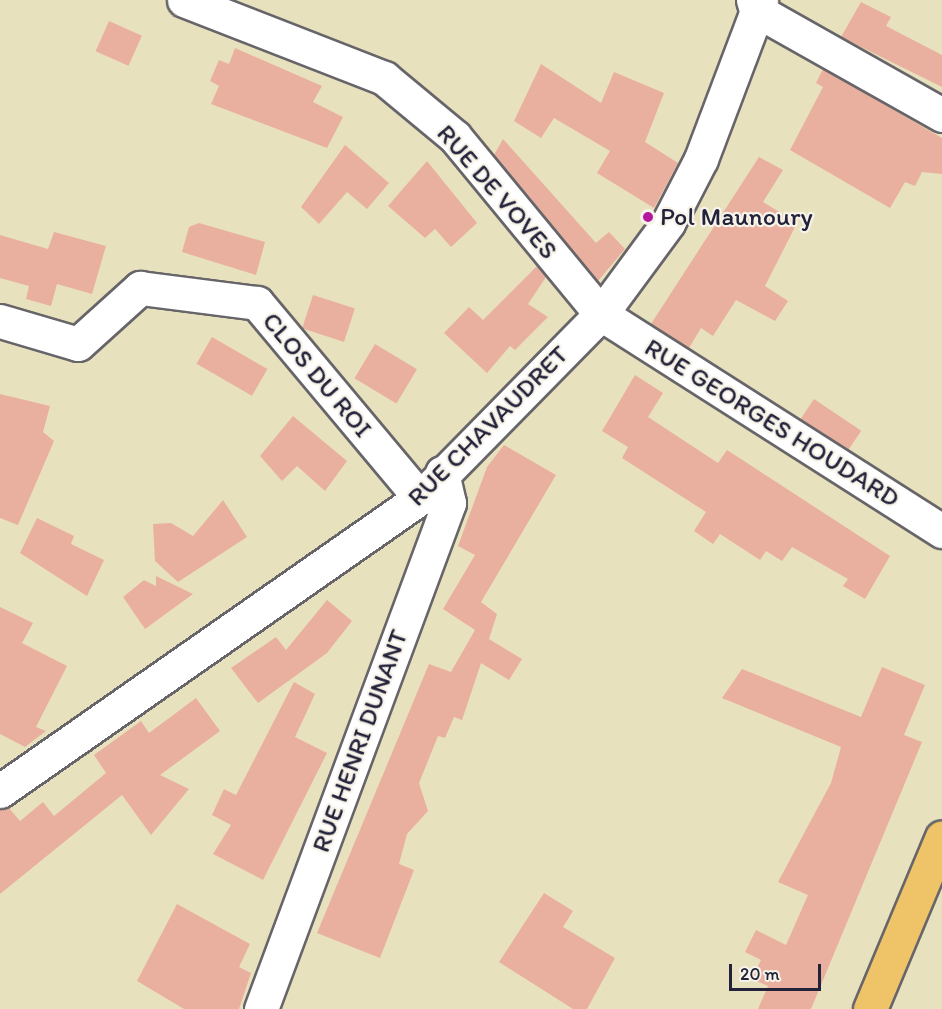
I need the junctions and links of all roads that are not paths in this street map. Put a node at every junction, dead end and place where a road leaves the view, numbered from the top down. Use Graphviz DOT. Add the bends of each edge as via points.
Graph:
graph roads {
  1 [pos="183,0"];
  2 [pos="756,3"];
  3 [pos="942,114"];
  4 [pos="601,314"];
  5 [pos="0,321"];
  6 [pos="442,473"];
  7 [pos="420,498"];
  8 [pos="942,531"];
  9 [pos="0,791"];
  10 [pos="942,837"];
  11 [pos="261,1009"];
  12 [pos="870,1009"];
  1 -- 4 [label="street, RUE DE VOVES" via="384,78 455,137"];
  2 -- 3 [label="street"];
  2 -- 4 [label="street, RUE CHAVAUDRET" via="701,159 668,223"];
  4 -- 6 [label="street, RUE CHAVAUDRET"];
  4 -- 8 [label="street, RUE GEORGES HOUDARD"];
  5 -- 7 [label="street, CLOS DU ROI" via="78,344 140,288 257,303"];
  6 -- 7 [label="street, RUE CHAVAUDRET"];
  6 -- 11 [label="street, RUE HENRI DUNANT" via="449,503"];
  7 -- 9 [label="street, RUE CHAVAUDRET"];
  10 -- 12 [label="main road"];
}
